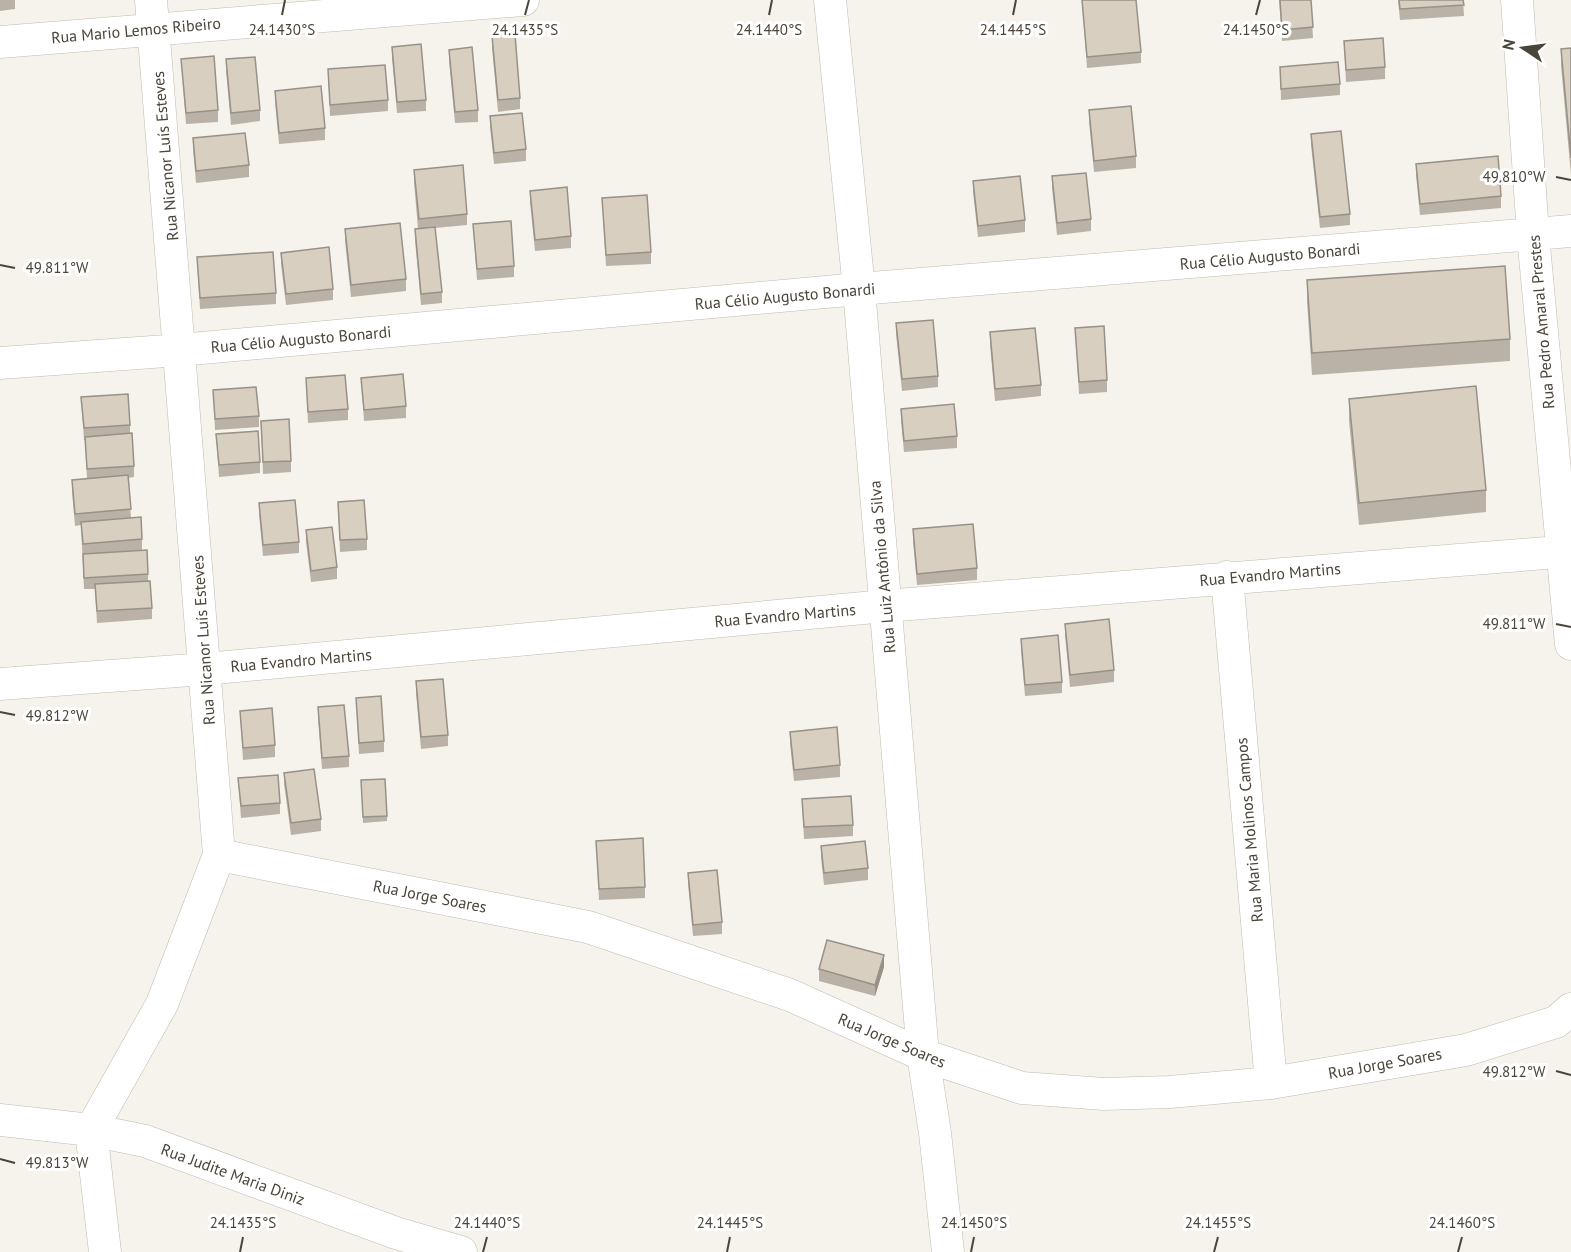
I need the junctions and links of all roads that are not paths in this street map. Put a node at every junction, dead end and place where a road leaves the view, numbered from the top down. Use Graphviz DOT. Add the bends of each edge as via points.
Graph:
graph roads {
  1 [pos="523,0"];
  2 [pos="830,0"];
  3 [pos="1516,0"];
  4 [pos="153,14"];
  5 [pos="0,42"];
  6 [pos="1571,231"];
  7 [pos="1533,235"];
  8 [pos="859,289"];
  9 [pos="180,350"];
  10 [pos="0,363"];
  11 [pos="1567,551"];
  12 [pos="1227,577"];
  13 [pos="885,606"];
  14 [pos="1571,644"];
  15 [pos="205,669"];
  16 [pos="0,684"];
  17 [pos="219,855"];
  18 [pos="1571,1009"];
  19 [pos="923,1055"];
  20 [pos="1271,1083"];
  21 [pos="0,1119"];
  22 [pos="91,1130"];
  23 [pos="397,1242"];
  24 [pos="105,1252"];
  25 [pos="461,1252"];
  26 [pos="948,1252"];
  1 -- 4 [label="street, Rua Mario Lemos Ribeiro"];
  2 -- 8 [label="street, Rua Luiz Antônio da Silva"];
  3 -- 7 [label="street, Rua Pedro Amaral Prestes"];
  4 -- 5 [label="street, Rua Mario Lemos Ribeiro"];
  4 -- 9 [label="street, Rua Nicanor Luís Esteves"];
  6 -- 7 [label="street, Rua Célio Augusto Bonardi"];
  7 -- 8 [label="street, Rua Célio Augusto Bonardi"];
  7 -- 11 [label="street, Rua Pedro Amaral Prestes"];
  8 -- 9 [label="street, Rua Célio Augusto Bonardi"];
  8 -- 13 [label="street, Rua Luiz Antônio da Silva"];
  9 -- 10 [label="street, Rua Célio Augusto Bonardi"];
  9 -- 15 [label="street, Rua Nicanor Luís Esteves"];
  11 -- 12 [label="street, Rua Evandro Martins"];
  11 -- 14 [label="street, Rua Pedro Amaral Prestes"];
  12 -- 13 [label="street, Rua Evandro Martins"];
  12 -- 20 [label="street, Rua Maria Molinos Campos"];
  13 -- 15 [label="street, Rua Evandro Martins"];
  13 -- 19 [label="street, Rua Luiz Antônio da Silva"];
  15 -- 16 [label="street, Rua Evandro Martins"];
  15 -- 17 [label="street, Rua Nicanor Luís Esteves"];
  17 -- 19 [label="street, Rua Jorge Soares" via="588,927 790,995"];
  17 -- 22 [label="street, Rua Nicanor Luís Esteves" via="162,1004"];
  18 -- 20 [label="street, Rua Jorge Soares" via="1556,1022 1466,1050"];
  19 -- 20 [label="street, Rua Jorge Soares" via="1022,1088 1104,1094"];
  19 -- 26 [label="street, Rua Luiz Antônio da Silva"];
  21 -- 22 [label="street, Rua Judite Maria Diniz"];
  22 -- 23 [label="street, Rua Judite Maria Diniz" via="145,1141"];
  22 -- 24 [label="street"];
  23 -- 25 [label="street, Rua Judite Maria Diniz"];
}
